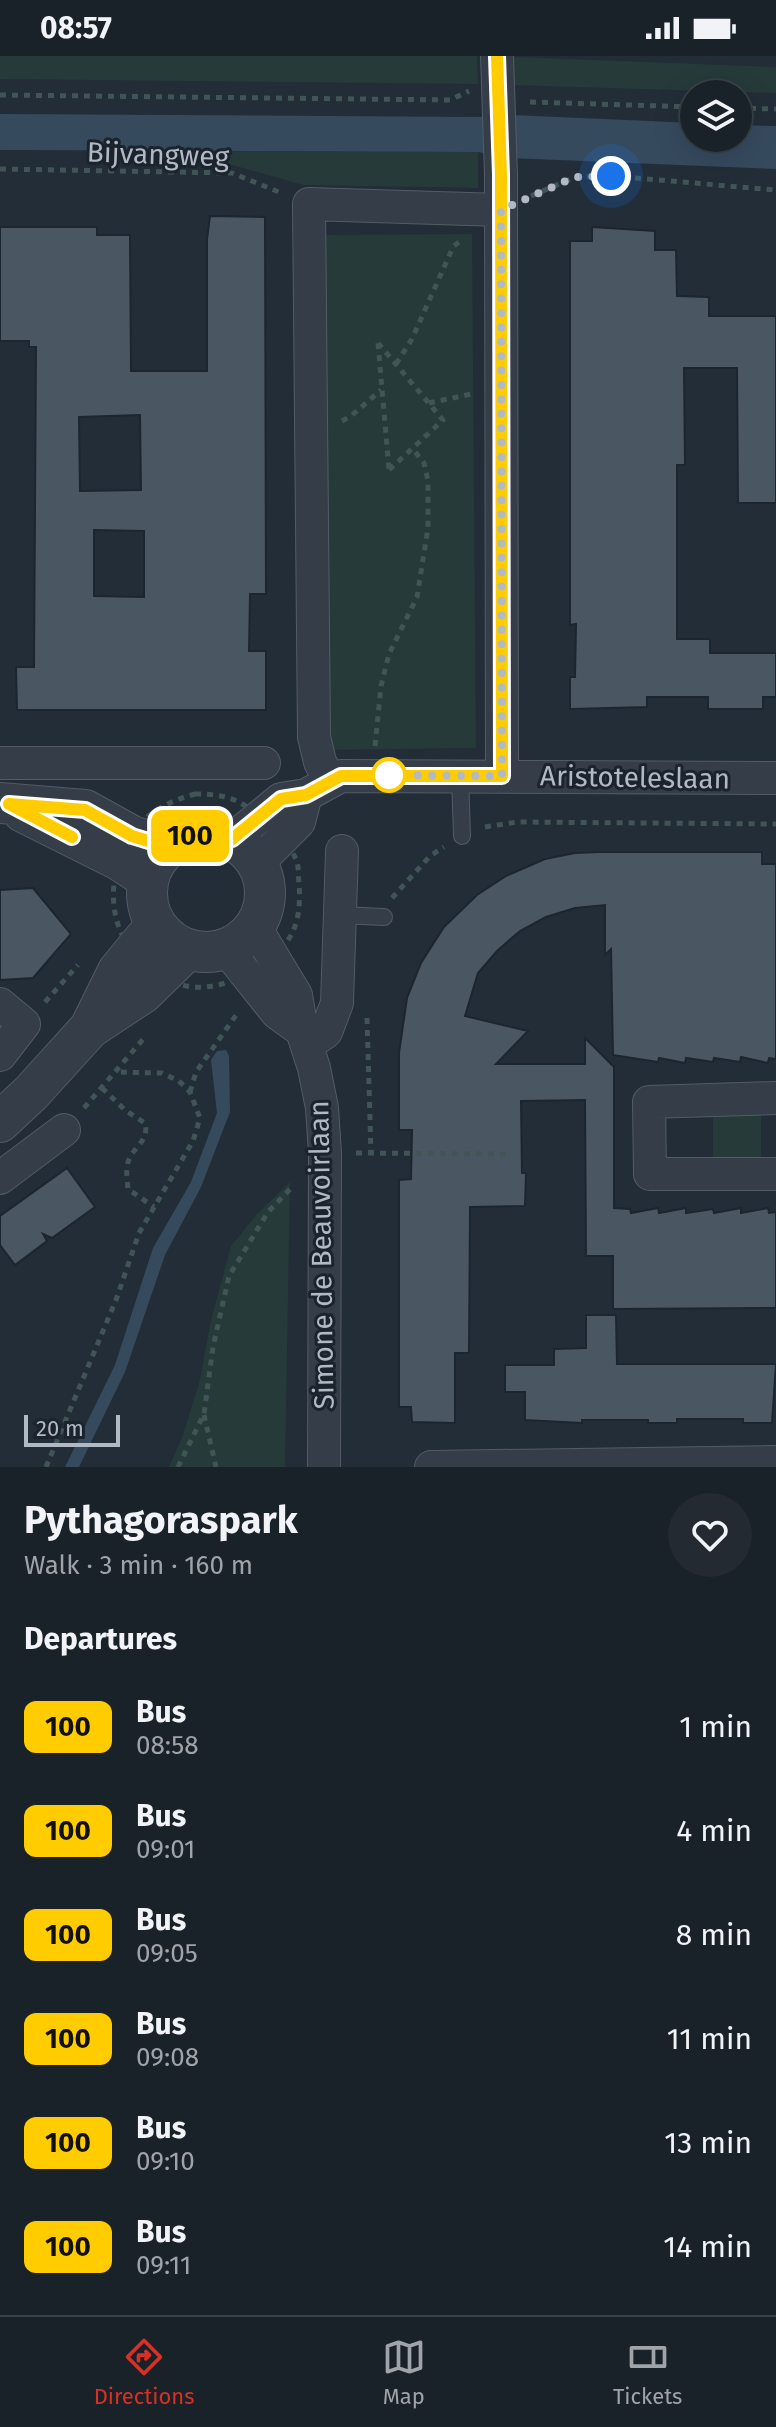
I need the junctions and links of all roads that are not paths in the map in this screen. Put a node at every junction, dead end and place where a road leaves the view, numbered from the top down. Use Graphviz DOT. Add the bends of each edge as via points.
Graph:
graph roads {
  1 [pos="497,66"];
  2 [pos="493,209"];
  3 [pos="0,763"];
  4 [pos="264,763"];
  5 [pos="460,776"];
  6 [pos="502,776"];
  7 [pos="776,778"];
  8 [pos="318,788"];
  9 [pos="4,804"];
  10 [pos="462,836"];
  11 [pos="258,839"];
  12 [pos="342,851"];
  13 [pos="142,855"];
  14 [pos="340,915"];
  15 [pos="384,917"];
  16 [pos="153,955"];
  17 [pos="249,963"];
  18 [pos="0,1004"];
  19 [pos="305,1038"];
  20 [pos="0,1055"];
  21 [pos="776,1098"];
  22 [pos="0,1122"];
  23 [pos="64,1130"];
  24 [pos="776,1174"];
  25 [pos="0,1178"];
  26 [pos="776,1462"];
  27 [pos="324,1467"];
  28 [pos="431,1467"];
  1 -- 2 [label="street" via="501,175"];
  2 -- 6 [label="street" via="502,391"];
  2 -- 8 [label="street" via="309,204"];
  3 -- 4 [label="street"];
  5 -- 6 [label="street, Aristoteleslaan"];
  5 -- 8 [label="street, Aristoteleslaan" via="341,776"];
  5 -- 10 [label="lane"];
  6 -- 7 [label="street, Aristoteleslaan"];
  8 -- 11 [label="street" via="299,822"];
  9 -- 13 [label="street"];
  11 -- 13 [label="street" via="199,833"];
  11 -- 17 [label="street" via="266,896"];
  12 -- 14 [label="street"];
  13 -- 16 [label="street"];
  14 -- 15 [label="lane"];
  14 -- 19 [label="street" via="337,1003 326,1032"];
  16 -- 17 [label="street" via="206,953"];
  16 -- 22 [label="street" via="143,993 90,1028"];
  17 -- 19 [label="street, Simone de Beauvoirlaan" via="296,995"];
  18 -- 20 [label="street" via="24,1024"];
  19 -- 27 [label="street, Simone de Beauvoirlaan" via="322,1108 325,1153"];
  21 -- 24 [label="street" via="649,1102 650,1174"];
  23 -- 25 [label="street"];
  26 -- 28 [label="street"];
}
